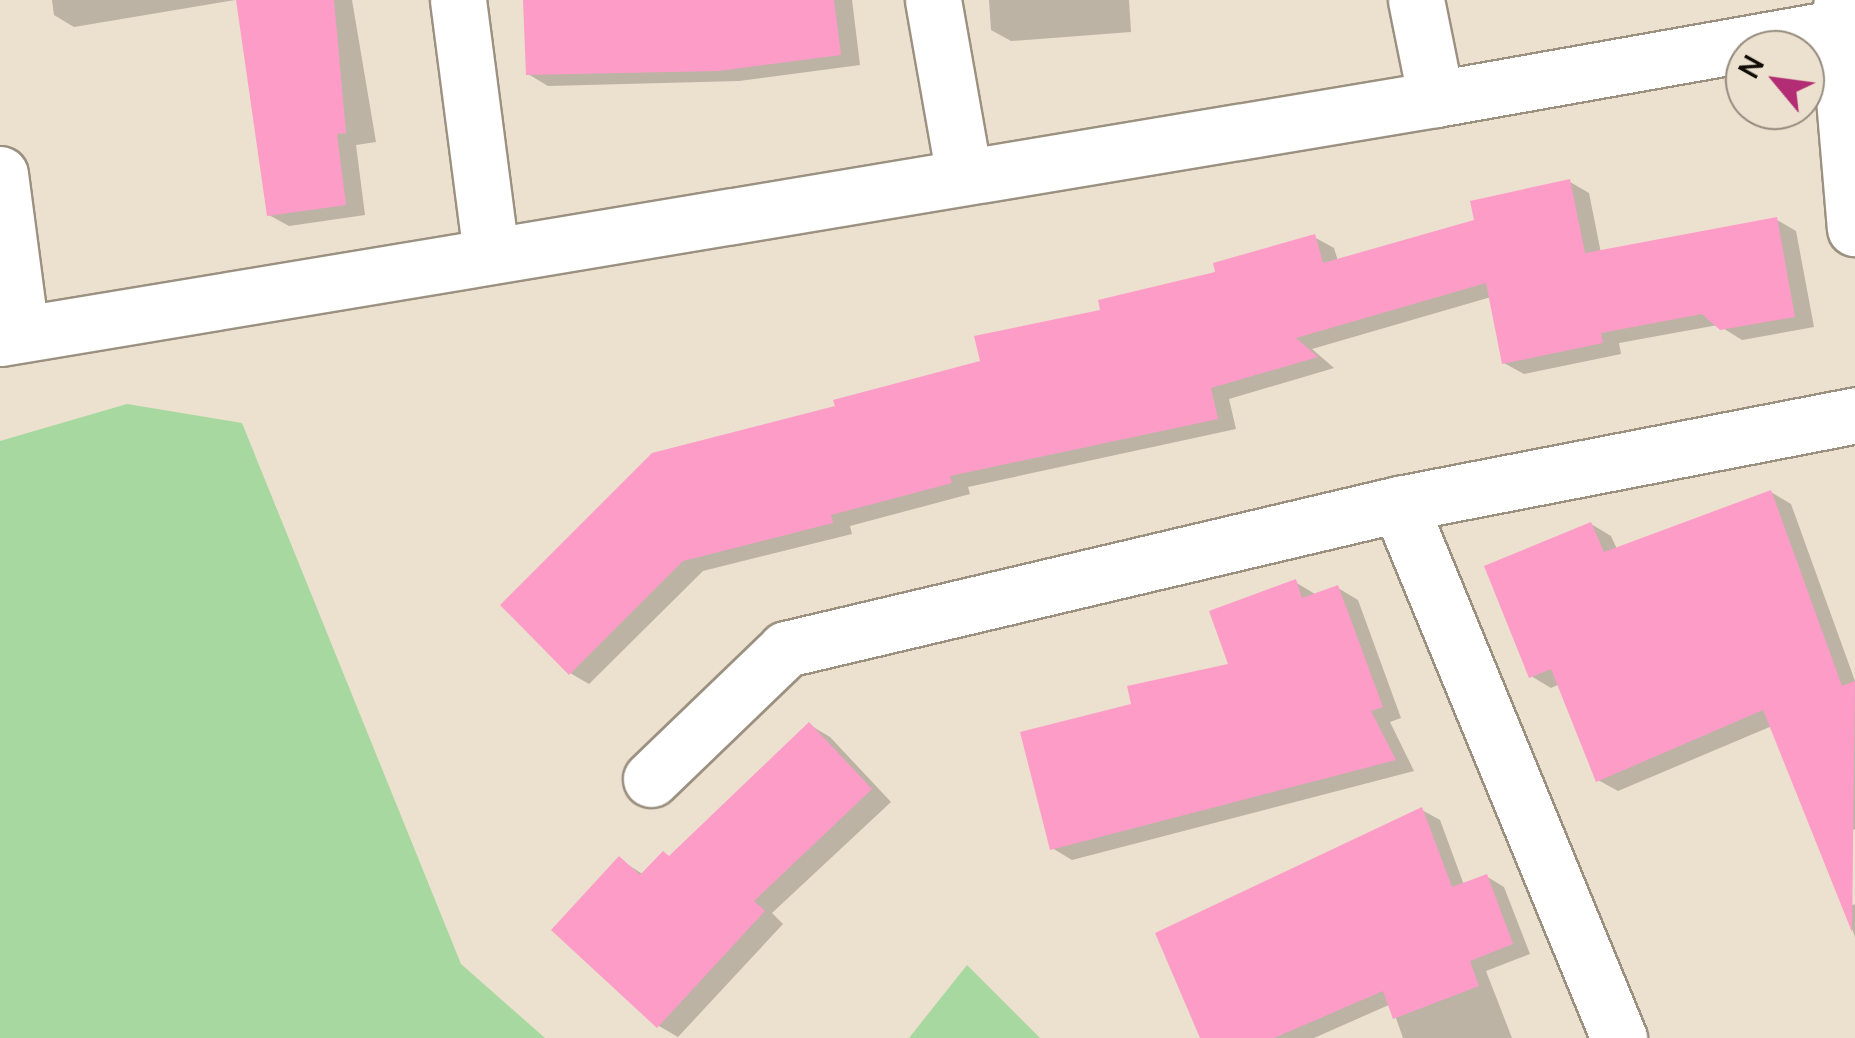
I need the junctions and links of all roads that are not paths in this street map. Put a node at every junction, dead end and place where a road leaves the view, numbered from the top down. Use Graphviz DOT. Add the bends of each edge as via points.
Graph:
graph roads {
  1 [pos="458,0"];
  2 [pos="934,0"];
  3 [pos="1416,0"];
  4 [pos="1845,17"];
  5 [pos="1436,99"];
  6 [pos="0,174"];
  7 [pos="964,176"];
  8 [pos="1855,228"];
  9 [pos="491,254"];
  10 [pos="10,336"];
  11 [pos="1855,415"];
  12 [pos="1399,504"];
  13 [pos="652,779"];
  14 [pos="1619,1038"];
  1 -- 9 [label="street"];
  2 -- 7 [label="street"];
  3 -- 5 [label="street"];
  4 -- 5 [label="street"];
  4 -- 8 [label="street"];
  5 -- 7 [label="street"];
  6 -- 10 [label="street"];
  7 -- 9 [label="street"];
  9 -- 10 [label="street"];
  11 -- 12 [label="street"];
  12 -- 13 [label="street" via="786,648"];
  12 -- 14 [label="street"];
}
